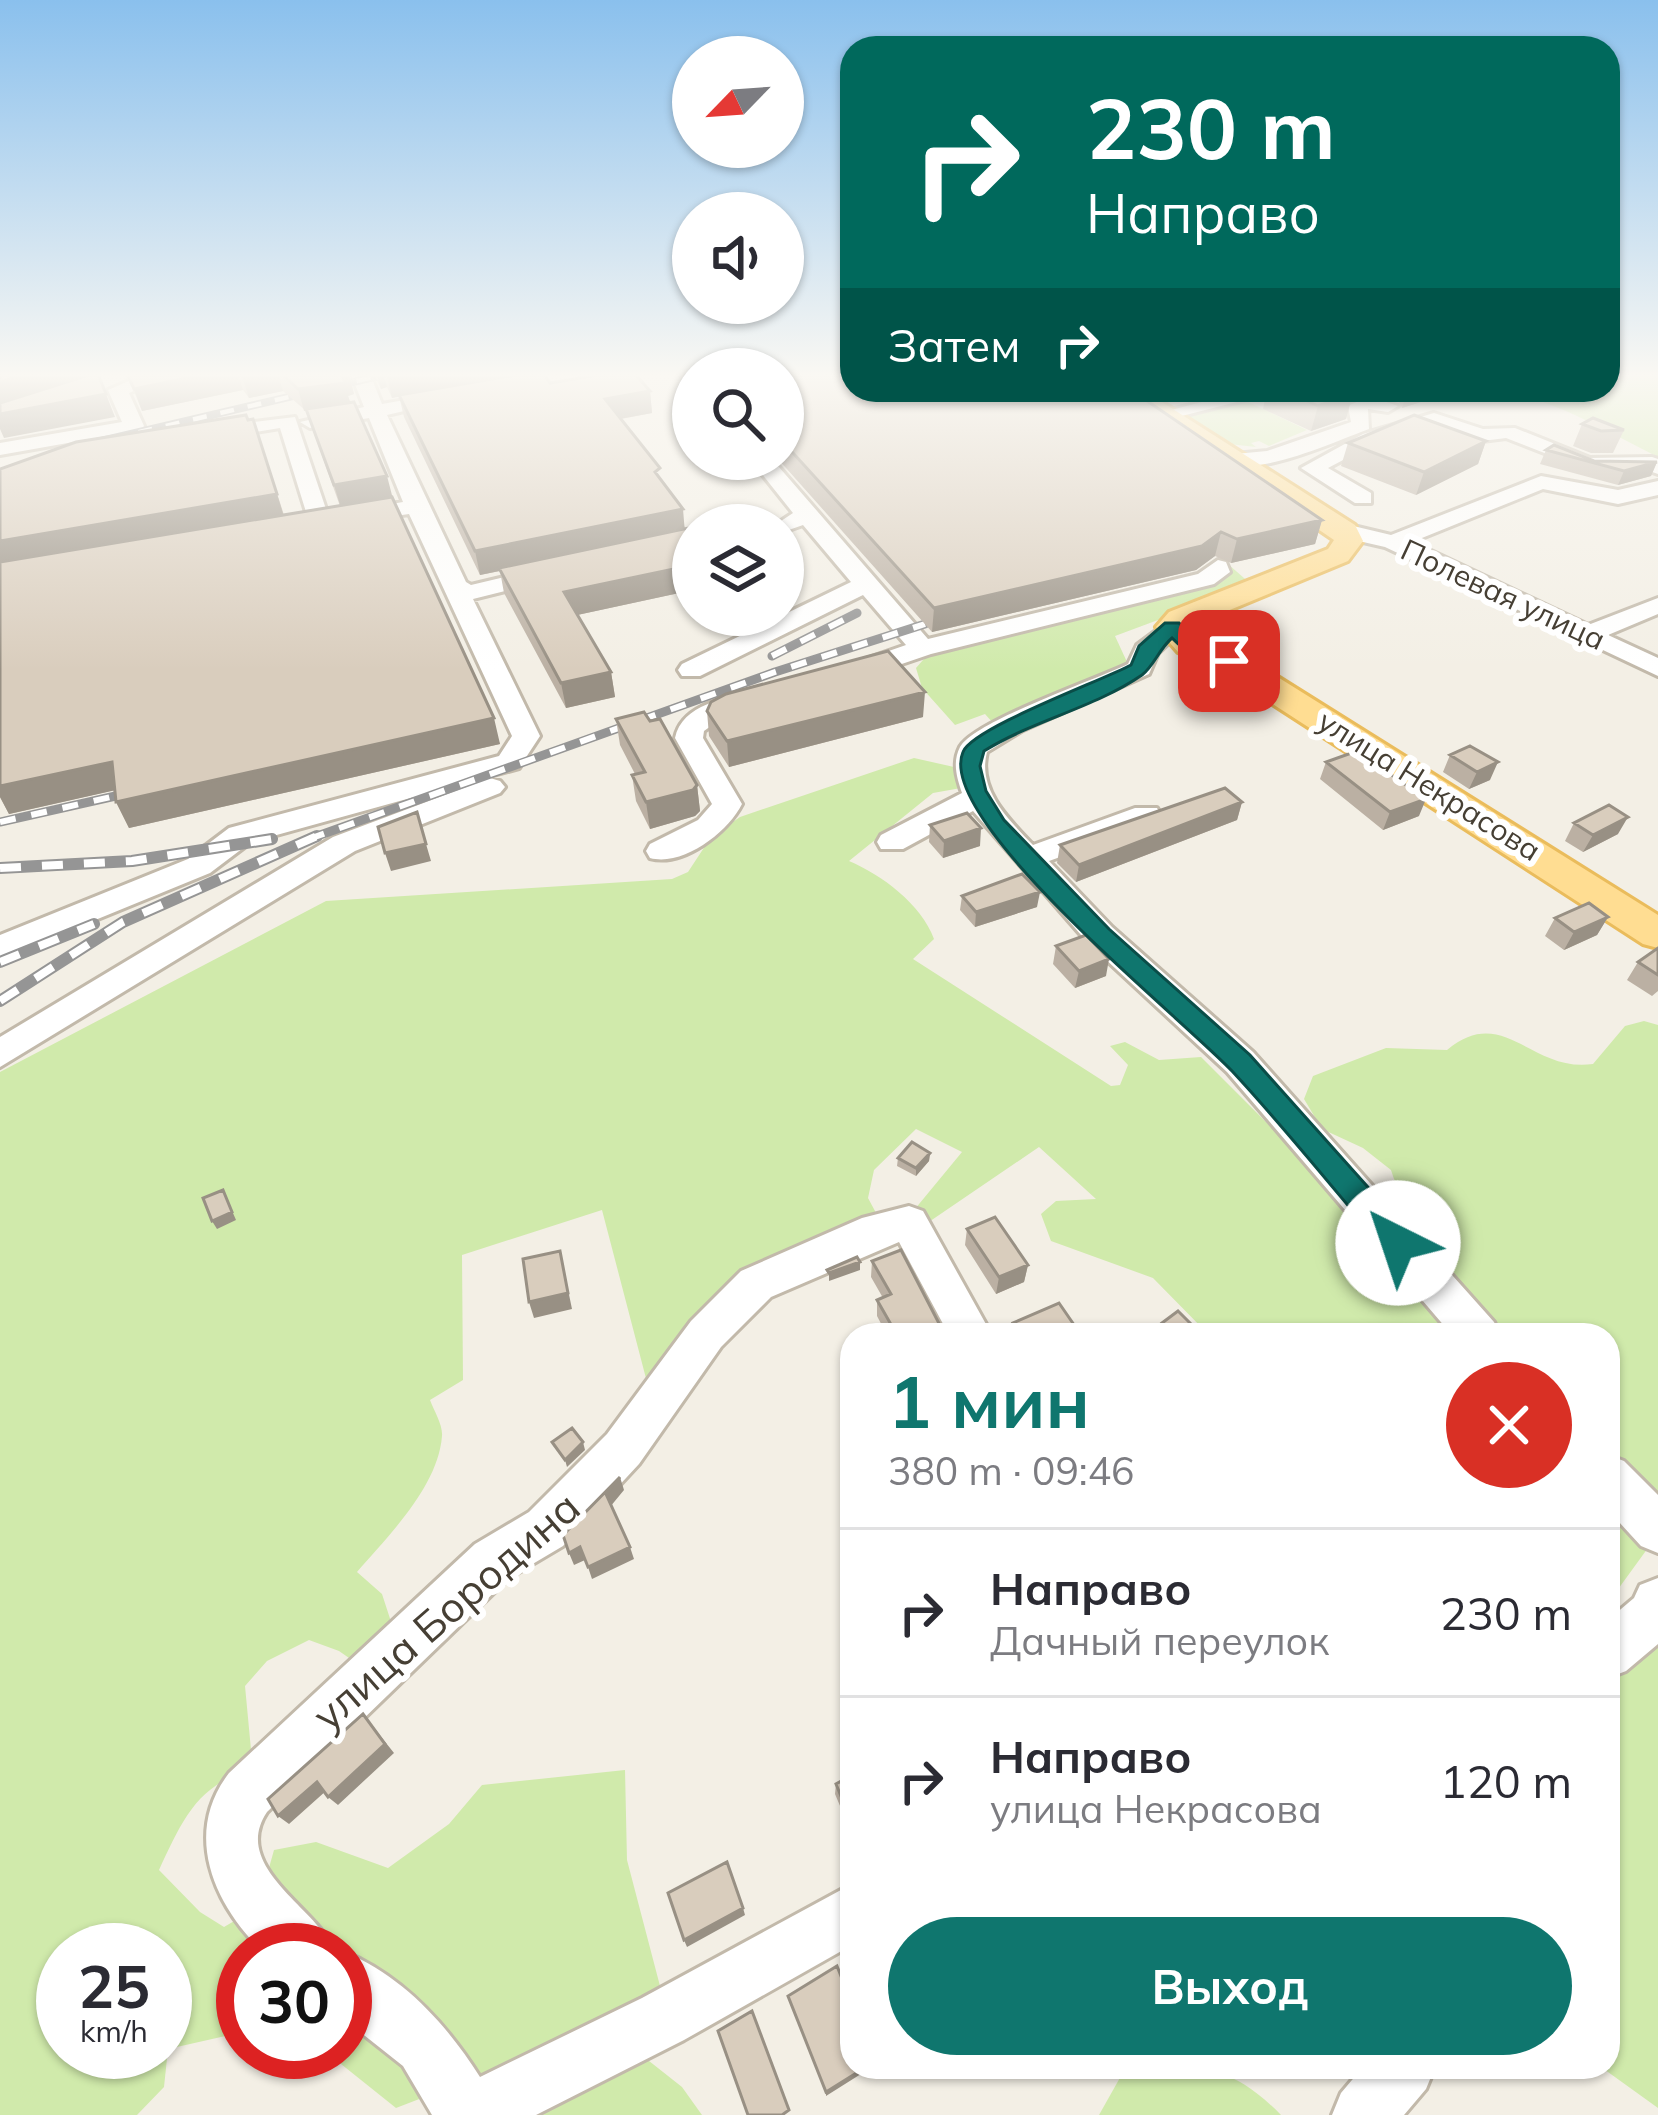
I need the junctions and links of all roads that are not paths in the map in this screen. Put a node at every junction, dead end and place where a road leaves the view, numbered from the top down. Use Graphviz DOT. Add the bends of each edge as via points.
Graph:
graph roads {
  1 [pos="298,473"];
  2 [pos="401,473"];
  3 [pos="1255,473"];
  4 [pos="1320,473"];
  5 [pos="1525,473"];
  6 [pos="1541,482"];
  7 [pos="1658,488"];
  8 [pos="1363,498"];
  9 [pos="416,506"];
  10 [pos="804,529"];
  11 [pos="1345,531"];
  12 [pos="1393,542"];
  13 [pos="1218,567"];
  14 [pos="570,569"];
  15 [pos="866,584"];
  16 [pos="462,590"];
  17 [pos="1658,605"];
  18 [pos="1172,627"];
  19 [pos="1588,634"];
  20 [pos="922,648"];
  21 [pos="1658,668"];
  22 [pos="691,670"];
  23 [pos="821,681"];
  24 [pos="779,693"];
  25 [pos="509,761"];
  26 [pos="978,796"];
  27 [pos="1146,815"];
  28 [pos="892,842"];
  29 [pos="661,851"];
  30 [pos="1027,858"];
  31 [pos="1658,934"];
  32 [pos="0,948"];
  33 [pos="0,1054"];
  34 [pos="963,1323"];
  35 [pos="1468,1323"];
  36 [pos="1620,1489"];
  37 [pos="1658,1529"];
  38 [pos="1658,1604"];
  39 [pos="1620,1643"];
  40 [pos="840,1919"];
  41 [pos="274,1923"];
  42 [pos="372,2004"];
  43 [pos="1394,2079"];
  44 [pos="469,2115"];
  45 [pos="1364,2115"];
  1 -- 9 [label="street" via="308,526"];
  2 -- 9 [label="street"];
  3 -- 11 [label="main road"];
  4 -- 8 [label="street"];
  5 -- 6 [label="street"];
  6 -- 7 [label="street" via="1618,497"];
  6 -- 12 [label="street"];
  9 -- 16 [label="street"];
  10 -- 15 [label="street"];
  11 -- 12 [label="street, Полевая улица"];
  11 -- 18 [label="main road" via="1349,541 1338,555"];
  12 -- 19 [label="street, Полевая улица"];
  13 -- 20 [label="street" via="1206,579"];
  14 -- 16 [label="street"];
  15 -- 20 [label="street"];
  15 -- 22 [label="street"];
  16 -- 25 [label="street" via="526,736"];
  17 -- 19 [label="street"];
  18 -- 26 [label="street" via="1146,650 1140,668 974,748 969,766"];
  18 -- 31 [label="main road, улица Некрасова"];
  19 -- 21 [label="street, Полевая улица"];
  20 -- 23 [label="street"];
  24 -- 29 [label="street" via="716,710 691,728 726,811"];
  25 -- 32 [label="street" via="240,836 199,866"];
  25 -- 33 [label="street" via="513,767 497,784 344,844"];
  26 -- 28 [label="street"];
  26 -- 30 [label="street"];
  27 -- 30 [label="street"];
  30 -- 35 [label="street" via="1240,1062"];
  34 -- 41 [label="street, улица Бородина" via="909,1223 756,1284 706,1334 623,1449 546,1528 492,1561 237,1808 232,1848 244,1887"];
  36 -- 37 [label="street"];
  38 -- 39 [label="street"];
  40 -- 44 [label="street"];
  42 -- 44 [label="street" via="424,2045"];
  43 -- 45 [label="street"];
}
